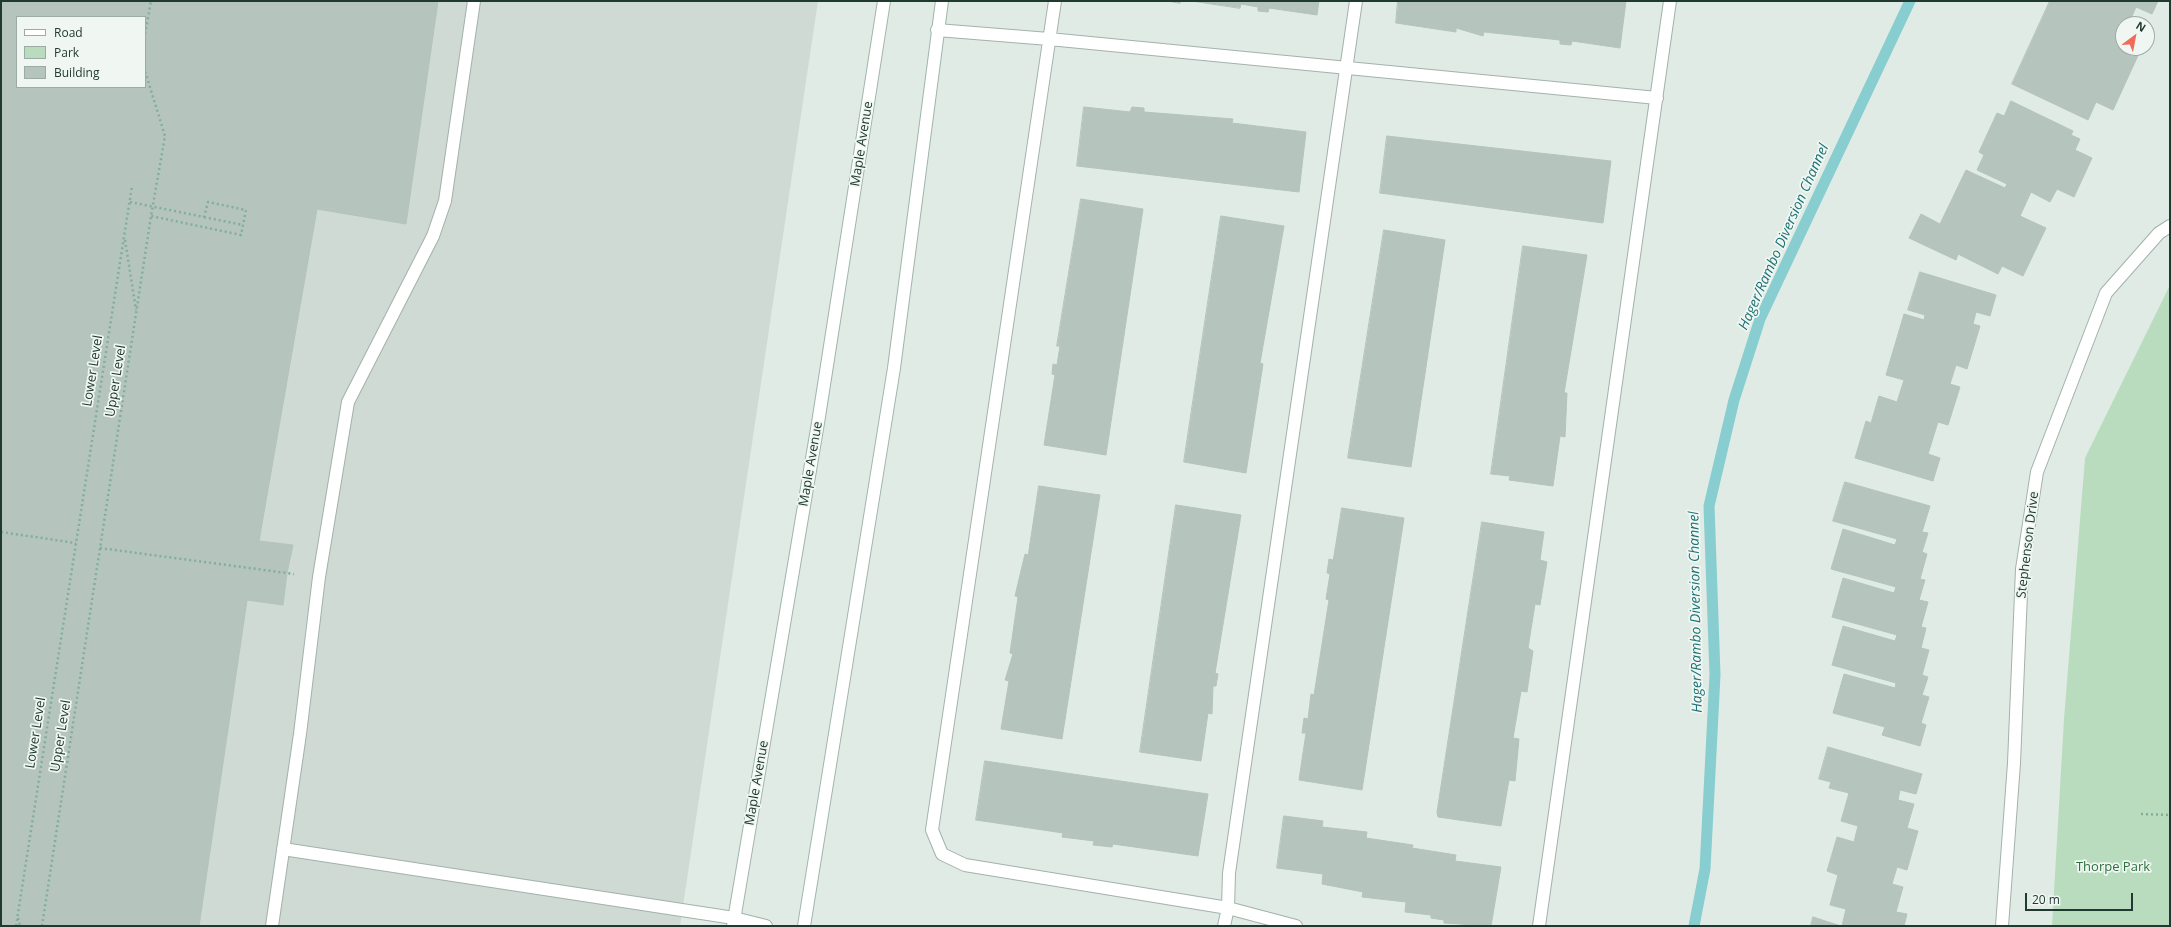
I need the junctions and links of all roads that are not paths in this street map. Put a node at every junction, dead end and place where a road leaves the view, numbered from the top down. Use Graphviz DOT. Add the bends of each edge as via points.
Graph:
graph roads {
  1 [pos="474,1"];
  2 [pos="884,1"];
  3 [pos="942,1"];
  4 [pos="1055,1"];
  5 [pos="1356,1"];
  6 [pos="1670,1"];
  7 [pos="937,30"];
  8 [pos="1049,39"];
  9 [pos="1346,68"];
  10 [pos="1657,98"];
  11 [pos="2170,226"];
  12 [pos="283,849"];
  13 [pos="1228,908"];
  14 [pos="734,922"];
  15 [pos="272,926"];
  16 [pos="766,926"];
  17 [pos="804,926"];
  18 [pos="1224,926"];
  19 [pos="1296,926"];
  20 [pos="1539,926"];
  21 [pos="2002,926"];
  1 -- 12 [label="main road" via="445,201 433,236 348,402 319,577"];
  2 -- 14 [label="main road, Maple Avenue" via="818,423"];
  3 -- 7 [label="main road"];
  4 -- 8 [label="main road"];
  5 -- 9 [label="main road"];
  6 -- 10 [label="main road"];
  7 -- 8 [label="main road"];
  7 -- 17 [label="main road" via="894,368"];
  8 -- 9 [label="main road"];
  8 -- 13 [label="main road" via="932,830 942,854 965,865"];
  9 -- 10 [label="main road"];
  9 -- 13 [label="main road" via="1229,873"];
  10 -- 20 [label="main road"];
  11 -- 21 [label="main road, Stephenson Drive" via="2159,234 2106,293 2037,472 2022,569 2014,763"];
  12 -- 14 [label="main road"];
  12 -- 15 [label="main road"];
  13 -- 18 [label="main road"];
  13 -- 19 [label="main road"];
  14 -- 16 [label="main road"];
}
